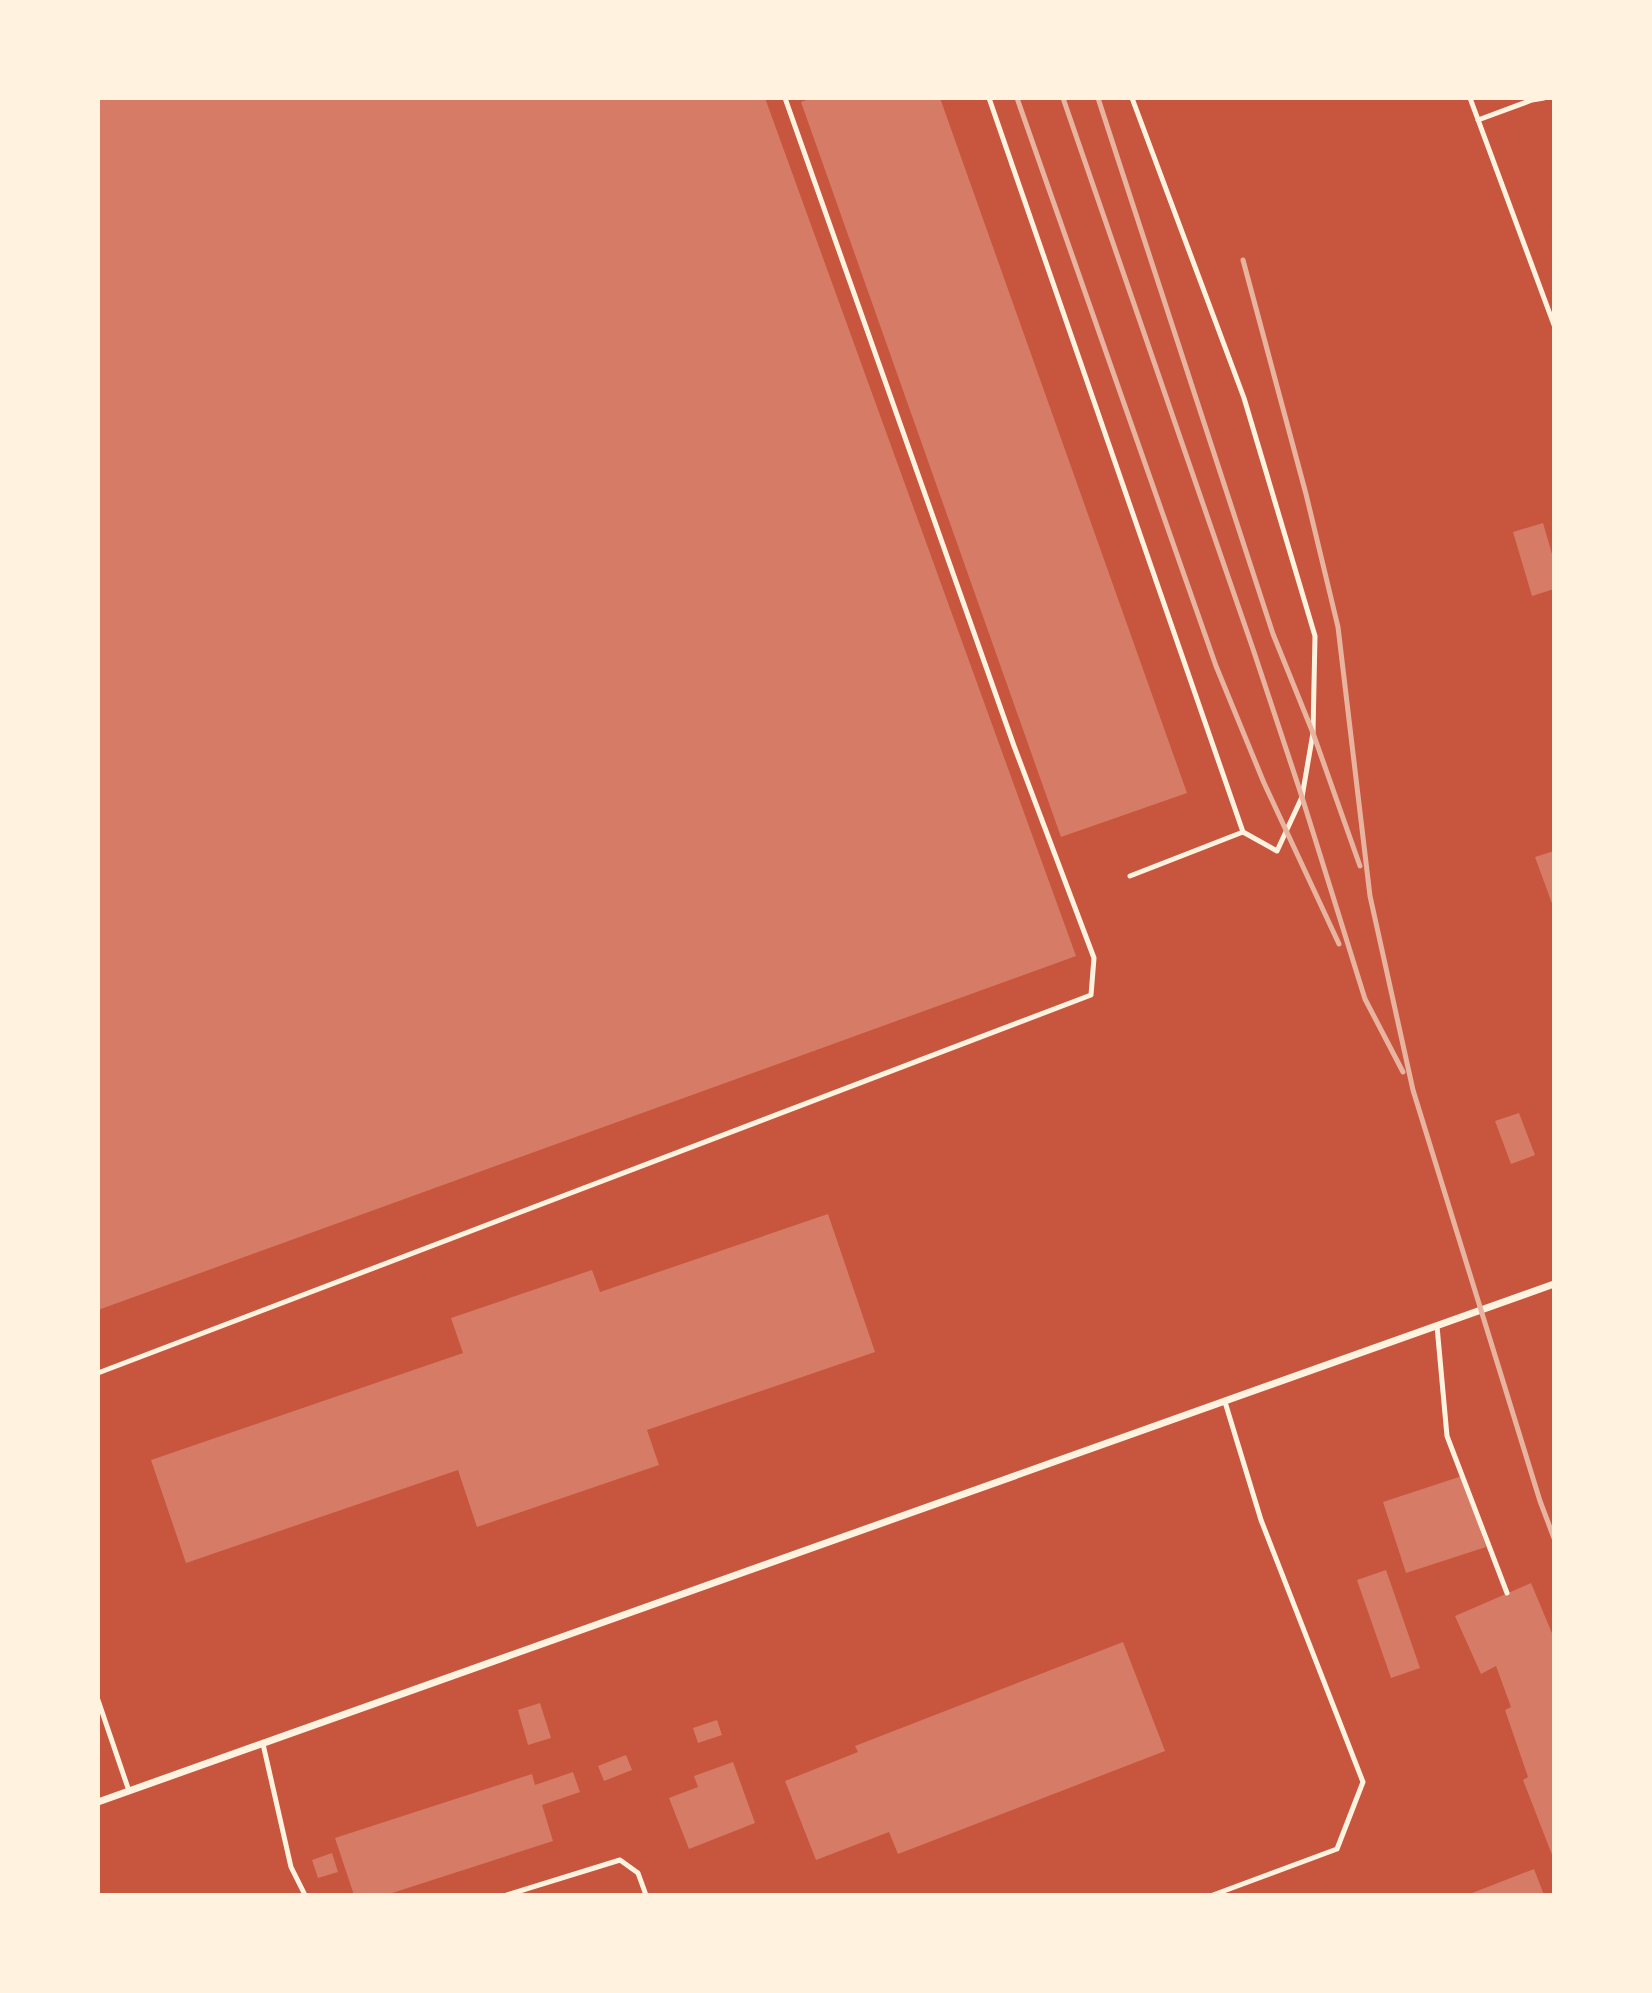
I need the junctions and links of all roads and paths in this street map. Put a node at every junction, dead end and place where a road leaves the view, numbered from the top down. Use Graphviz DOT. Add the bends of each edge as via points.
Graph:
graph roads {
  1 [pos="785,98"];
  2 [pos="989,98"];
  3 [pos="1132,98"];
  4 [pos="1470,98"];
  5 [pos="1544,98"];
  6 [pos="1478,120"];
  7 [pos="1554,325"];
  8 [pos="1244,832"];
  9 [pos="1130,876"];
  10 [pos="1554,1284"];
  11 [pos="1437,1326"];
  12 [pos="98,1373"];
  13 [pos="1225,1402"];
  14 [pos="1507,1593"];
  15 [pos="98,1700"];
  16 [pos="263,1744"];
  17 [pos="129,1791"];
  18 [pos="98,1802"];
  19 [pos="305,1895"];
  20 [pos="507,1895"];
  21 [pos="646,1895"];
  22 [pos="1213,1895"];
  1 -- 12 [label="lane" via="1014,746 1094,958 1091,995"];
  2 -- 8 [label="lane"];
  3 -- 8 [label="lane" via="1244,398 1315,636 1313,733 1302,797 1277,852"];
  4 -- 6 [label="lane"];
  5 -- 6 [label="lane"];
  6 -- 7 [label="lane"];
  8 -- 9 [label="lane"];
  10 -- 11 [label="street"];
  11 -- 13 [label="street"];
  11 -- 14 [label="lane" via="1447,1436"];
  13 -- 16 [label="street"];
  13 -- 22 [label="lane" via="1261,1520 1363,1782 1337,1849"];
  15 -- 17 [label="lane"];
  16 -- 17 [label="street"];
  16 -- 19 [label="lane" via="291,1867"];
  17 -- 18 [label="street"];
  20 -- 21 [label="lane" via="620,1860 638,1873"];
}
